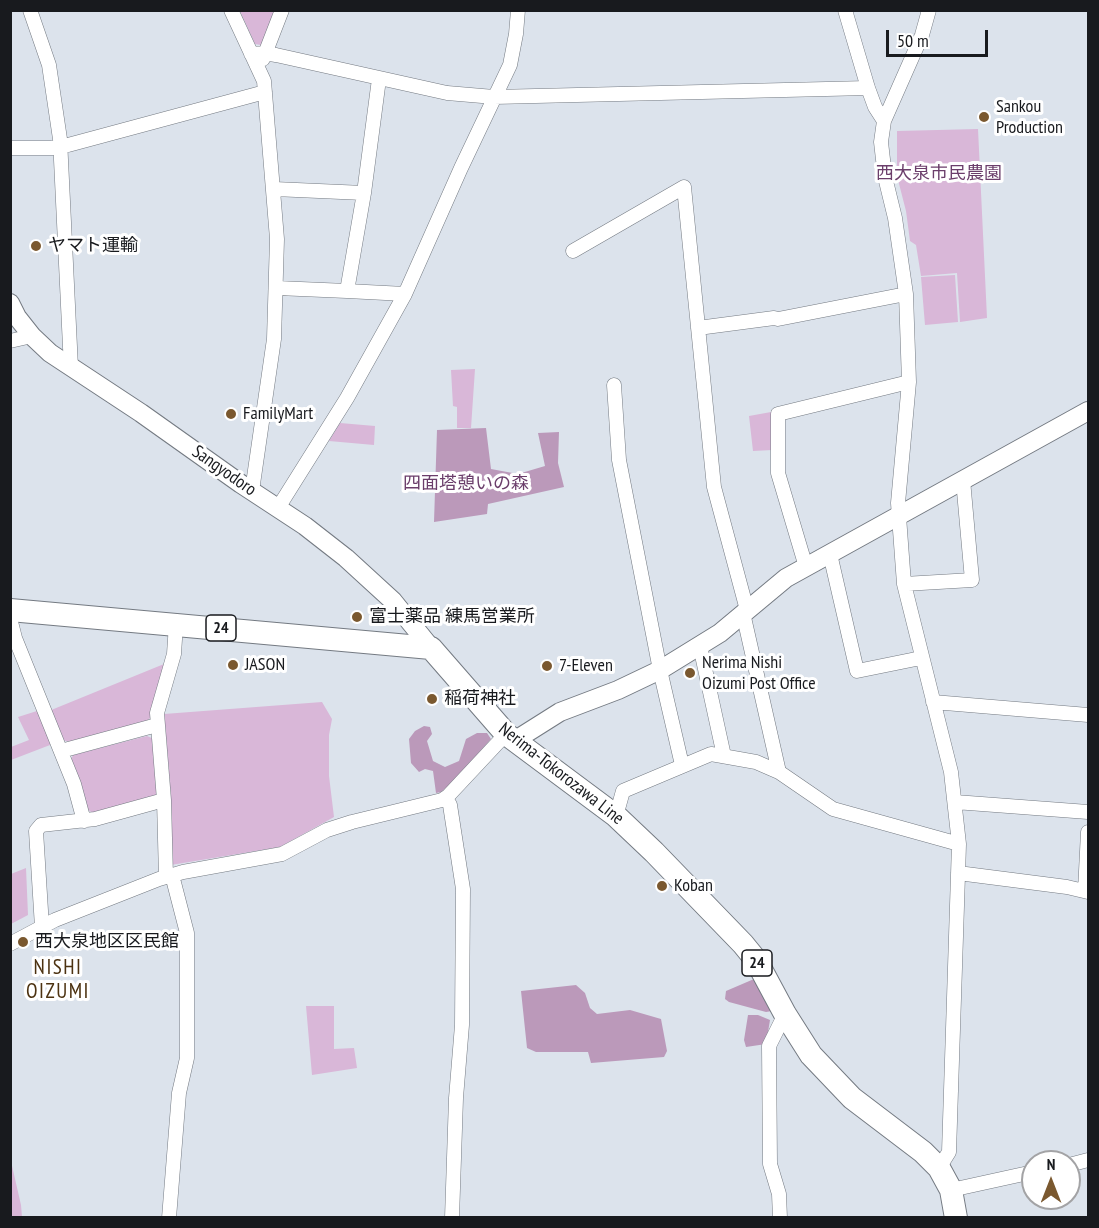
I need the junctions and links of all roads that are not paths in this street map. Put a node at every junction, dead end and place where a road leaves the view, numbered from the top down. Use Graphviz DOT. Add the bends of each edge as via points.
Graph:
graph roads {
  1 [pos="30,10"];
  2 [pos="231,10"];
  3 [pos="282,10"];
  4 [pos="518,10"];
  5 [pos="844,10"];
  6 [pos="929,10"];
  7 [pos="265,53"];
  8 [pos="251,54"];
  9 [pos="261,73"];
  10 [pos="379,79"];
  11 [pos="868,88"];
  12 [pos="265,92"];
  13 [pos="494,98"];
  14 [pos="884,121"];
  15 [pos="59,147"];
  16 [pos="10,148"];
  17 [pos="274,189"];
  18 [pos="364,193"];
  19 [pos="573,251"];
  20 [pos="277,288"];
  21 [pos="347,291"];
  22 [pos="405,294"];
  23 [pos="906,294"];
  24 [pos="10,303"];
  25 [pos="698,328"];
  26 [pos="32,336"];
  27 [pos="10,341"];
  28 [pos="71,368"];
  29 [pos="909,382"];
  30 [pos="614,385"];
  31 [pos="1089,411"];
  32 [pos="963,480"];
  33 [pos="252,491"];
  34 [pos="278,508"];
  35 [pos="898,516"];
  36 [pos="830,554"];
  37 [pos="806,567"];
  38 [pos="904,584"];
  39 [pos="10,610"];
  40 [pos="745,612"];
  41 [pos="10,618"];
  42 [pos="176,624"];
  43 [pos="700,646"];
  44 [pos="431,648"];
  45 [pos="921,658"];
  46 [pos="660,670"];
  47 [pos="933,702"];
  48 [pos="1089,715"];
  49 [pos="157,725"];
  50 [pos="510,737"];
  51 [pos="61,752"];
  52 [pos="724,756"];
  53 [pos="682,765"];
  54 [pos="778,772"];
  55 [pos="446,798"];
  56 [pos="164,800"];
  57 [pos="955,802"];
  58 [pos="1089,812"];
  59 [pos="616,816"];
  60 [pos="84,821"];
  61 [pos="1089,832"];
  62 [pos="959,844"];
  63 [pos="958,873"];
  64 [pos="169,876"];
  65 [pos="1087,891"];
  66 [pos="42,927"];
  67 [pos="10,944"];
  68 [pos="785,1014"];
  69 [pos="939,1168"];
  70 [pos="1021,1175"];
  71 [pos="951,1190"];
  72 [pos="169,1218"];
  73 [pos="452,1218"];
  74 [pos="780,1218"];
  75 [pos="956,1218"];
  1 -- 15 [label="street" via="49,65"];
  2 -- 8 [label="street"];
  3 -- 7 [label="street"];
  4 -- 13 [label="street" via="510,65"];
  5 -- 11 [label="street"];
  6 -- 14 [label="street"];
  7 -- 8 [label="street"];
  7 -- 9 [label="street"];
  7 -- 10 [label="street"];
  8 -- 9 [label="street"];
  9 -- 12 [label="street"];
  10 -- 13 [label="street"];
  10 -- 18 [label="street"];
  11 -- 13 [label="street"];
  11 -- 14 [label="street"];
  12 -- 15 [label="street"];
  12 -- 17 [label="street"];
  13 -- 22 [label="street"];
  14 -- 23 [label="street" via="881,142 885,177"];
  15 -- 16 [label="street"];
  15 -- 28 [label="street"];
  17 -- 18 [label="street"];
  17 -- 20 [label="street"];
  18 -- 21 [label="street"];
  19 -- 25 [label="street" via="684,187"];
  20 -- 21 [label="street"];
  20 -- 33 [label="street" via="274,339"];
  21 -- 22 [label="street"];
  22 -- 34 [label="street" via="347,398"];
  23 -- 25 [label="street" via="778,319"];
  23 -- 29 [label="street"];
  24 -- 26 [label="street, Sangyodoro"];
  25 -- 40 [label="street" via="714,487"];
  26 -- 27 [label="street"];
  26 -- 28 [label="street, Sangyodoro"];
  28 -- 33 [label="street, Sangyodoro"];
  29 -- 35 [label="street"];
  29 -- 37 [label="street" via="778,414 778,473"];
  30 -- 46 [label="street" via="619,460"];
  31 -- 32 [label="street"];
  32 -- 35 [label="street"];
  32 -- 38 [label="street" via="972,580"];
  33 -- 34 [label="street, Sangyodoro"];
  34 -- 44 [label="street, Sangyodoro" via="377,584"];
  35 -- 36 [label="street"];
  35 -- 38 [label="street"];
  36 -- 37 [label="street"];
  36 -- 45 [label="street" via="857,671"];
  37 -- 40 [label="street" via="786,578"];
  38 -- 45 [label="street"];
  39 -- 42 [label="main road, 24"];
  40 -- 43 [label="street"];
  40 -- 54 [label="street"];
  41 -- 51 [label="street"];
  42 -- 44 [label="main road, 24"];
  42 -- 49 [label="street" via="174,654"];
  43 -- 46 [label="street"];
  43 -- 52 [label="street"];
  44 -- 50 [label="main road, Nerima-Tokorozawa Line / 24"];
  45 -- 47 [label="street"];
  46 -- 50 [label="street"];
  46 -- 53 [label="street"];
  47 -- 48 [label="street"];
  47 -- 57 [label="street"];
  49 -- 51 [label="street"];
  49 -- 56 [label="street"];
  50 -- 55 [label="street"];
  50 -- 59 [label="main road, Nerima-Tokorozawa Line / 24"];
  51 -- 60 [label="street"];
  52 -- 53 [label="street" via="711,753"];
  52 -- 54 [label="street" via="756,762"];
  53 -- 59 [label="street" via="623,791"];
  54 -- 62 [label="street" via="833,809"];
  55 -- 64 [label="street" via="344,824 282,854"];
  55 -- 73 [label="street" via="463,889 462,1025"];
  56 -- 60 [label="street"];
  56 -- 64 [label="street"];
  57 -- 58 [label="street"];
  57 -- 62 [label="street"];
  59 -- 68 [label="main road, Nerima-Tokorozawa Line / 24" via="743,944"];
  60 -- 66 [label="street" via="41,825 36,831"];
  61 -- 65 [label="street"];
  62 -- 63 [label="street"];
  63 -- 65 [label="street"];
  63 -- 69 [label="street" via="949,1152"];
  64 -- 66 [label="street"];
  64 -- 72 [label="street" via="187,933 187,1058 179,1093"];
  66 -- 67 [label="street"];
  68 -- 69 [label="main road, Nerima-Tokorozawa Line / 24" via="811,1055 834,1081"];
  68 -- 74 [label="street" via="769,1046 770,1164 780,1194"];
  69 -- 71 [label="main road, Nerima-Tokorozawa Line / 24"];
  70 -- 71 [label="street"];
  71 -- 75 [label="main road, Nerima-Tokorozawa Line / 24"];
}
